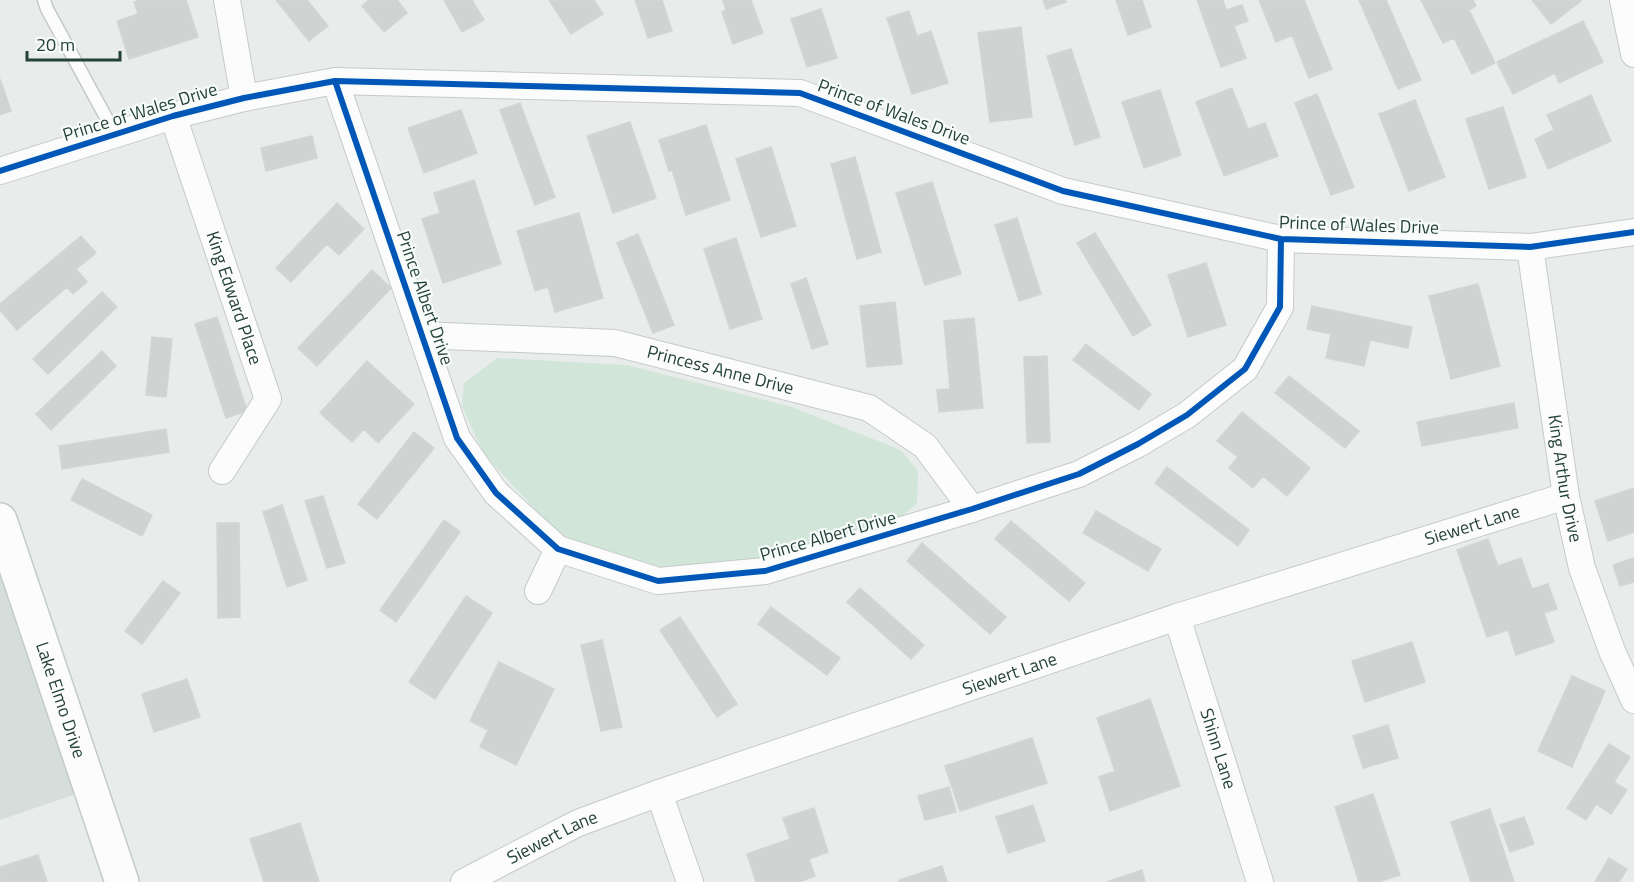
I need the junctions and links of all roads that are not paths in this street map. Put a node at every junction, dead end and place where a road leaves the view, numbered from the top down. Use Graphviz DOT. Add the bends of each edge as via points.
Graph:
graph roads {
  1 [pos="45,0"];
  2 [pos="227,0"];
  3 [pos="1623,0"];
  4 [pos="1634,54"];
  5 [pos="335,81"];
  6 [pos="244,98"];
  7 [pos="173,116"];
  8 [pos="115,134"];
  9 [pos="0,171"];
  10 [pos="1634,232"];
  11 [pos="1281,239"];
  12 [pos="1530,246"];
  13 [pos="422,335"];
  14 [pos="222,471"];
  15 [pos="1566,496"];
  16 [pos="972,509"];
  17 [pos="0,520"];
  18 [pos="558,549"];
  19 [pos="538,591"];
  20 [pos="1177,616"];
  21 [pos="1623,647"];
  22 [pos="1634,700"];
  23 [pos="659,793"];
  24 [pos="122,882"];
  25 [pos="464,882"];
  26 [pos="690,882"];
  27 [pos="1260,882"];
  1 -- 8 [label="lane"];
  2 -- 6 [label="street"];
  3 -- 4 [label="street"];
  5 -- 6 [label="street, Prince of Wales Drive"];
  5 -- 11 [label="street, Prince of Wales Drive" via="800,93 1064,191"];
  5 -- 13 [label="street, Prince Albert Drive"];
  6 -- 7 [label="street, Prince of Wales Drive"];
  7 -- 8 [label="street, Prince of Wales Drive"];
  7 -- 14 [label="street, King Edward Place" via="268,399"];
  8 -- 9 [label="street, Prince of Wales Drive"];
  10 -- 12 [label="street, Prince of Wales Drive"];
  11 -- 12 [label="street, Prince of Wales Drive"];
  11 -- 16 [label="street, Prince Albert Drive" via="1280,307 1245,369 1187,415 1138,444 1079,474"];
  12 -- 15 [label="street, King Arthur Drive"];
  13 -- 16 [label="street, Princess Anne Drive" via="615,343 869,408 925,447"];
  13 -- 18 [label="street, Prince Albert Drive" via="457,438 496,493"];
  15 -- 20 [label="street, Siewert Lane"];
  15 -- 21 [label="street, King Arthur Drive" via="1582,568"];
  16 -- 18 [label="street, Prince Albert Drive" via="765,572 658,581"];
  17 -- 24 [label="main road, Lake Elmo Drive"];
  18 -- 19 [label="street"];
  20 -- 23 [label="street, Siewert Lane"];
  20 -- 27 [label="street, Shinn Lane"];
  21 -- 22 [label="street, King Arthur Drive"];
  23 -- 25 [label="street, Siewert Lane" via="578,823"];
  23 -- 26 [label="street"];
}
